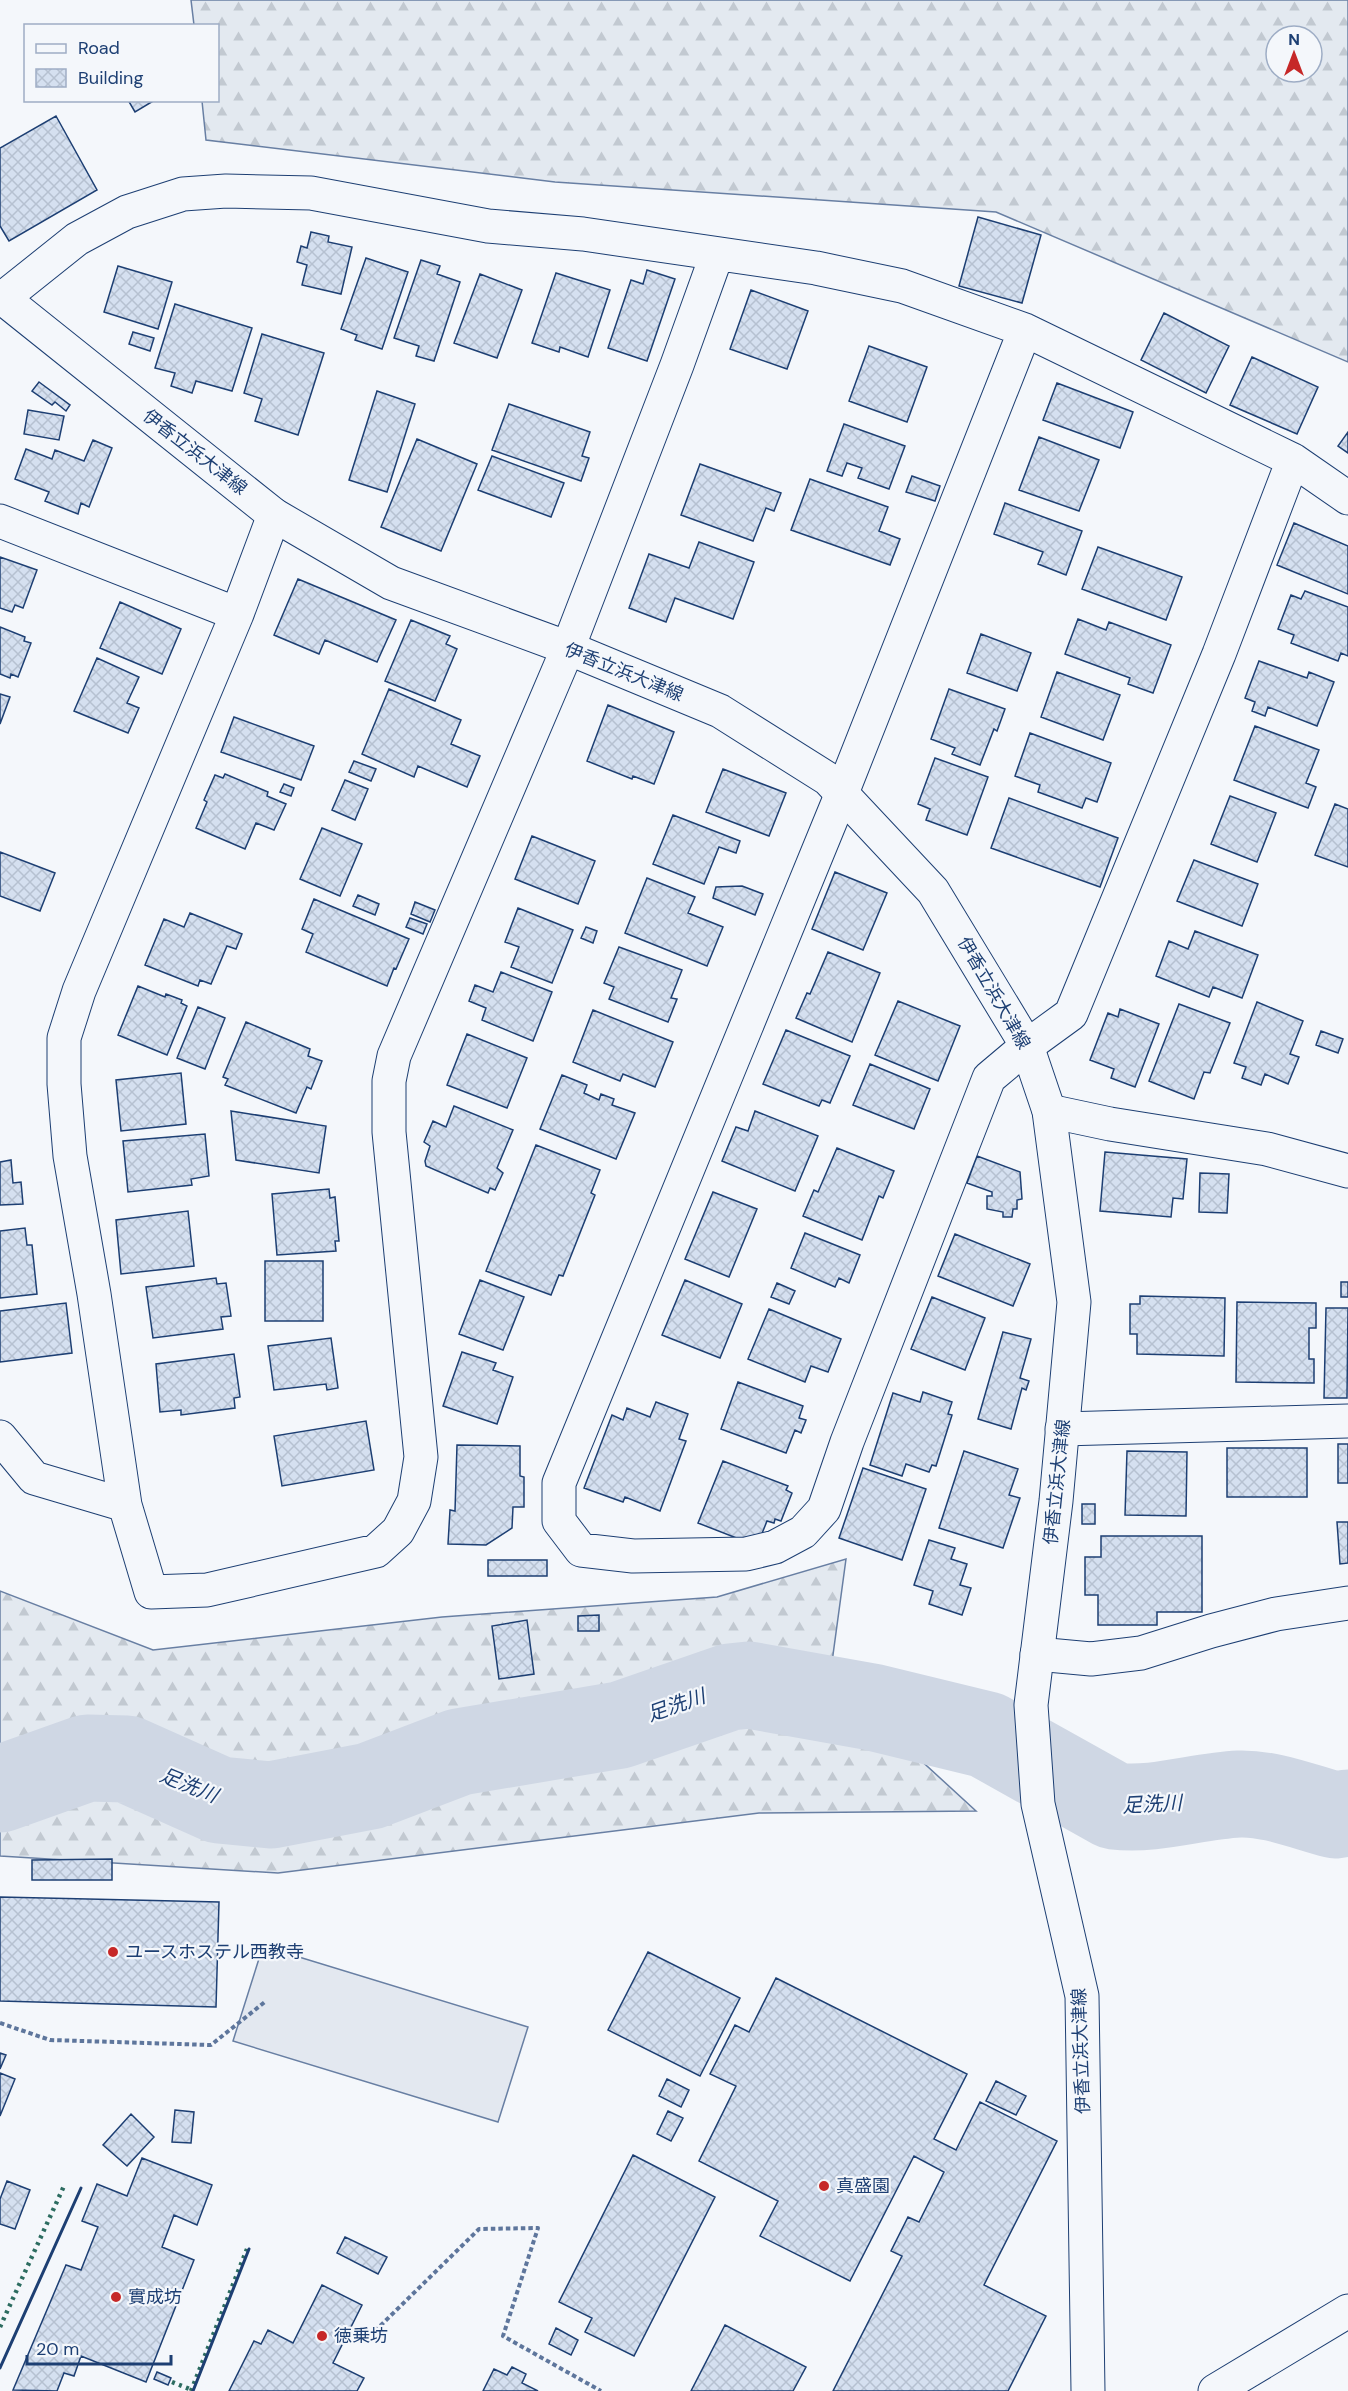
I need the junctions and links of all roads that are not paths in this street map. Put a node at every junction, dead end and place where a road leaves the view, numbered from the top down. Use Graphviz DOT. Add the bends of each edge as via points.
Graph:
graph roads {
  1 [pos="717,254"];
  2 [pos="2,297"];
  3 [pos="1025,330"];
  4 [pos="1293,460"];
  5 [pos="1348,498"];
  6 [pos="274,515"];
  7 [pos="0,521"];
  8 [pos="237,614"];
  9 [pos="568,648"];
  10 [pos="842,793"];
  11 [pos="1027,1046"];
  12 [pos="1049,1111"];
  13 [pos="1348,1171"];
  14 [pos="1348,1421"];
  15 [pos="1062,1429"];
  16 [pos="0,1437"];
  17 [pos="125,1504"];
  18 [pos="1348,1603"];
  19 [pos="1037,1654"];
  20 [pos="1348,2311"];
  21 [pos="1088,2391"];
  22 [pos="1215,2391"];
  1 -- 2 [label="street" via="583,234 488,226 311,193 226,191 183,194 127,212 77,239"];
  1 -- 3 [label="street" via="816,268 902,286"];
  1 -- 9 [label="street"];
  2 -- 6 [label="street, 伊香立浜大津線"];
  3 -- 4 [label="street"];
  3 -- 10 [label="street"];
  4 -- 5 [label="street"];
  4 -- 11 [label="street" via="1219,654 1071,1014"];
  6 -- 8 [label="street"];
  6 -- 9 [label="street, 伊香立浜大津線" via="391,582"];
  7 -- 8 [label="street"];
  8 -- 17 [label="street" via="79,991 64,1038 70,1156"];
  9 -- 10 [label="street, 伊香立浜大津線" via="720,711 828,779"];
  9 -- 17 [label="street" via="394,1056 389,1081 388,1132 421,1457 414,1501 398,1531 376,1551 207,1590 151,1592"];
  10 -- 11 [label="street, 伊香立浜大津線" via="933,891"];
  10 -- 11 [label="street" via="559,1483 559,1521 582,1550 633,1556 746,1554 775,1547 803,1532 824,1509 989,1078"];
  11 -- 12 [label="street, 伊香立浜大津線"];
  12 -- 13 [label="street" via="1267,1149"];
  12 -- 15 [label="street, 伊香立浜大津線" via="1074,1302"];
  14 -- 15 [label="street"];
  15 -- 19 [label="street, 伊香立浜大津線"];
  16 -- 17 [label="street" via="34,1478"];
  18 -- 19 [label="street" via="1276,1614 1141,1653 1091,1659"];
  19 -- 21 [label="street, 伊香立浜大津線" via="1031,1720 1038,1804 1082,1996"];
  20 -- 22 [label="street"];
}
